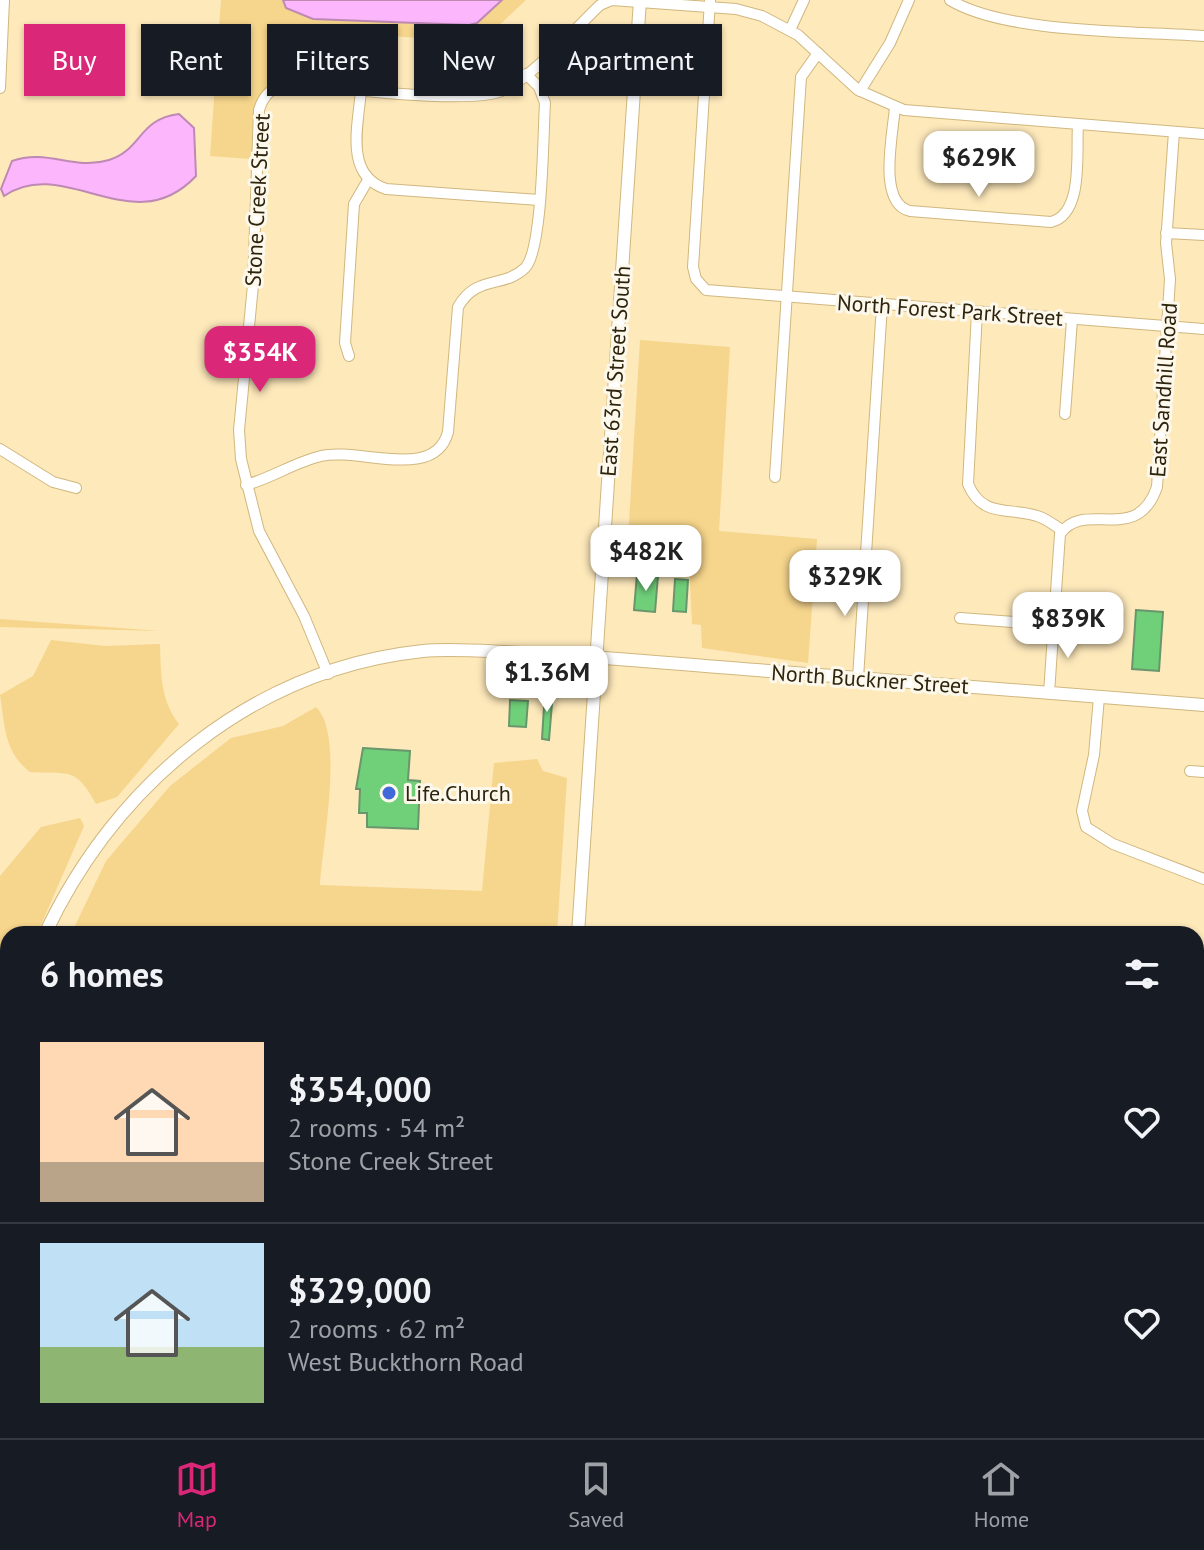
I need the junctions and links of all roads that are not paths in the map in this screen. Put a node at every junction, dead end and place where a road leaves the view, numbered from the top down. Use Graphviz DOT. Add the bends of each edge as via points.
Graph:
graph roads {
  1 [pos="4,0"];
  2 [pos="804,0"];
  3 [pos="909,0"];
  4 [pos="950,0"];
  5 [pos="640,1"];
  6 [pos="710,4"];
  7 [pos="790,30"];
  8 [pos="1204,36"];
  9 [pos="818,53"];
  10 [pos="526,74"];
  11 [pos="0,88"];
  12 [pos="398,91"];
  13 [pos="860,91"];
  14 [pos="267,95"];
  15 [pos="361,96"];
  16 [pos="895,107"];
  17 [pos="1078,125"];
  18 [pos="1174,132"];
  19 [pos="1204,134"];
  20 [pos="368,180"];
  21 [pos="539,200"];
  22 [pos="1166,233"];
  23 [pos="1204,235"];
  24 [pos="787,298"];
  25 [pos="882,305"];
  26 [pos="977,312"];
  27 [pos="1072,320"];
  28 [pos="1167,327"];
  29 [pos="1204,329"];
  30 [pos="349,356"];
  31 [pos="1065,414"];
  32 [pos="0,449"];
  33 [pos="775,477"];
  34 [pos="246,485"];
  35 [pos="76,488"];
  36 [pos="1062,530"];
  37 [pos="960,618"];
  38 [pos="1053,625"];
  39 [pos="590,656"];
  40 [pos="328,674"];
  41 [pos="858,678"];
  42 [pos="1049,693"];
  43 [pos="1099,697"];
  44 [pos="1204,705"];
  45 [pos="1190,771"];
  46 [pos="1204,772"];
  47 [pos="1204,879"];
  48 [pos="49,926"];
  49 [pos="578,926"];
  1 -- 11 [label="street"];
  2 -- 7 [label="street"];
  3 -- 13 [label="street"];
  4 -- 8 [label="street" via="1002,20"];
  5 -- 6 [label="street"];
  5 -- 10 [label="street" via="600,5"];
  5 -- 39 [label="main road, East 63rd Street South"];
  6 -- 7 [label="street" via="746,11"];
  6 -- 24 [label="street, North Forest Park Street" via="693,267 698,283 712,292"];
  7 -- 9 [label="street"];
  9 -- 13 [label="street"];
  9 -- 24 [label="street" via="801,77"];
  10 -- 12 [label="street" via="490,95"];
  10 -- 21 [label="street" via="545,103"];
  13 -- 16 [label="street"];
  14 -- 34 [label="street, Stone Creek Street" via="259,110 253,285 239,430"];
  15 -- 20 [label="street" via="357,160"];
  16 -- 17 [label="street"];
  16 -- 17 [label="street" via="890,192 897,205 910,211 1061,219 1072,205"];
  17 -- 18 [label="street"];
  18 -- 19 [label="street"];
  18 -- 22 [label="street, East Sandhill Road"];
  20 -- 21 [label="street" via="386,189"];
  20 -- 30 [label="street" via="354,204 345,343"];
  21 -- 34 [label="street" via="537,244 525,268 471,290 458,307 448,432 441,450 422,459 323,456"];
  22 -- 23 [label="street"];
  22 -- 28 [label="street, East Sandhill Road"];
  24 -- 25 [label="street, North Forest Park Street"];
  24 -- 33 [label="street"];
  25 -- 26 [label="street, North Forest Park Street"];
  25 -- 41 [label="street"];
  26 -- 27 [label="street, North Forest Park Street"];
  26 -- 36 [label="street" via="968,484 987,507 1038,516"];
  27 -- 28 [label="street, North Forest Park Street"];
  27 -- 31 [label="street"];
  28 -- 29 [label="street, North Forest Park Street"];
  28 -- 36 [label="street, East Sandhill Road" via="1153,497 1131,518 1082,519"];
  32 -- 35 [label="street" via="53,482"];
  34 -- 40 [label="street, Stone Creek Street" via="259,531"];
  36 -- 38 [label="street"];
  37 -- 38 [label="street"];
  38 -- 42 [label="street"];
  39 -- 40 [label="main road, North Buckner Street" via="432,650"];
  39 -- 41 [label="main road, North Buckner Street"];
  39 -- 49 [label="main road, East 63rd Street South"];
  40 -- 48 [label="main road, North Buckner Street" via="255,705 206,735 145,786 113,820 78,871"];
  41 -- 42 [label="main road, North Buckner Street"];
  42 -- 43 [label="main road, North Buckner Street"];
  43 -- 44 [label="main road, North Buckner Street"];
  43 -- 47 [label="street" via="1083,820 1088,829"];
  45 -- 46 [label="street"];
}
